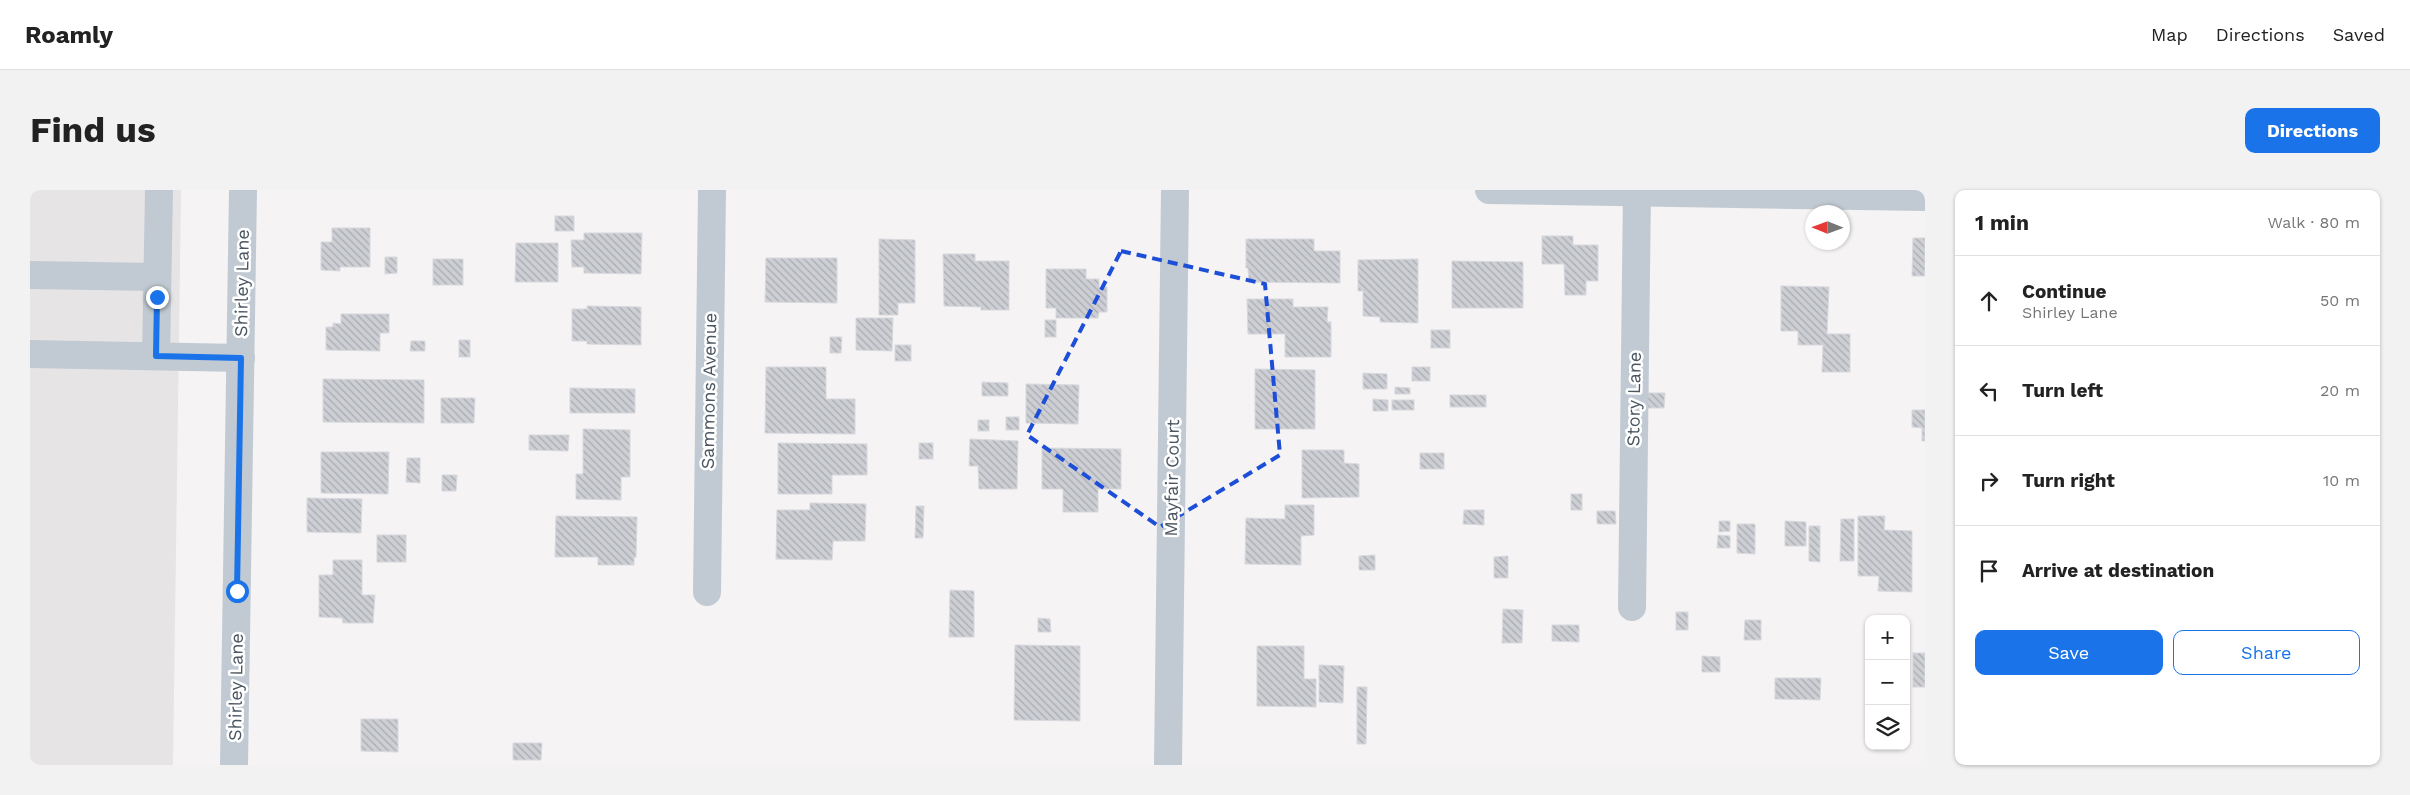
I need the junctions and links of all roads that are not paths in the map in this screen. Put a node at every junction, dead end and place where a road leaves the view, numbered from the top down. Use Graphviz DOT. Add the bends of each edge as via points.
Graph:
graph roads {
  1 [pos="159,190"];
  2 [pos="243,190"];
  3 [pos="712,190"];
  4 [pos="1175,190"];
  5 [pos="1489,190"];
  6 [pos="1637,191"];
  7 [pos="1925,197"];
  8 [pos="30,275"];
  9 [pos="157,278"];
  10 [pos="30,354"];
  11 [pos="156,356"];
  12 [pos="241,358"];
  13 [pos="707,592"];
  14 [pos="1632,607"];
  15 [pos="234,765"];
  16 [pos="1168,765"];
  1 -- 9 [label="street"];
  2 -- 12 [label="street, Shirley Lane"];
  3 -- 13 [label="street, Sammons Avenue"];
  4 -- 16 [label="street, Mayfair Court"];
  5 -- 6 [label="street"];
  6 -- 7 [label="street"];
  6 -- 14 [label="street, Story Lane"];
  8 -- 9 [label="street"];
  9 -- 11 [label="street"];
  10 -- 11 [label="street"];
  11 -- 12 [label="street"];
  12 -- 15 [label="street, Shirley Lane"];
}
